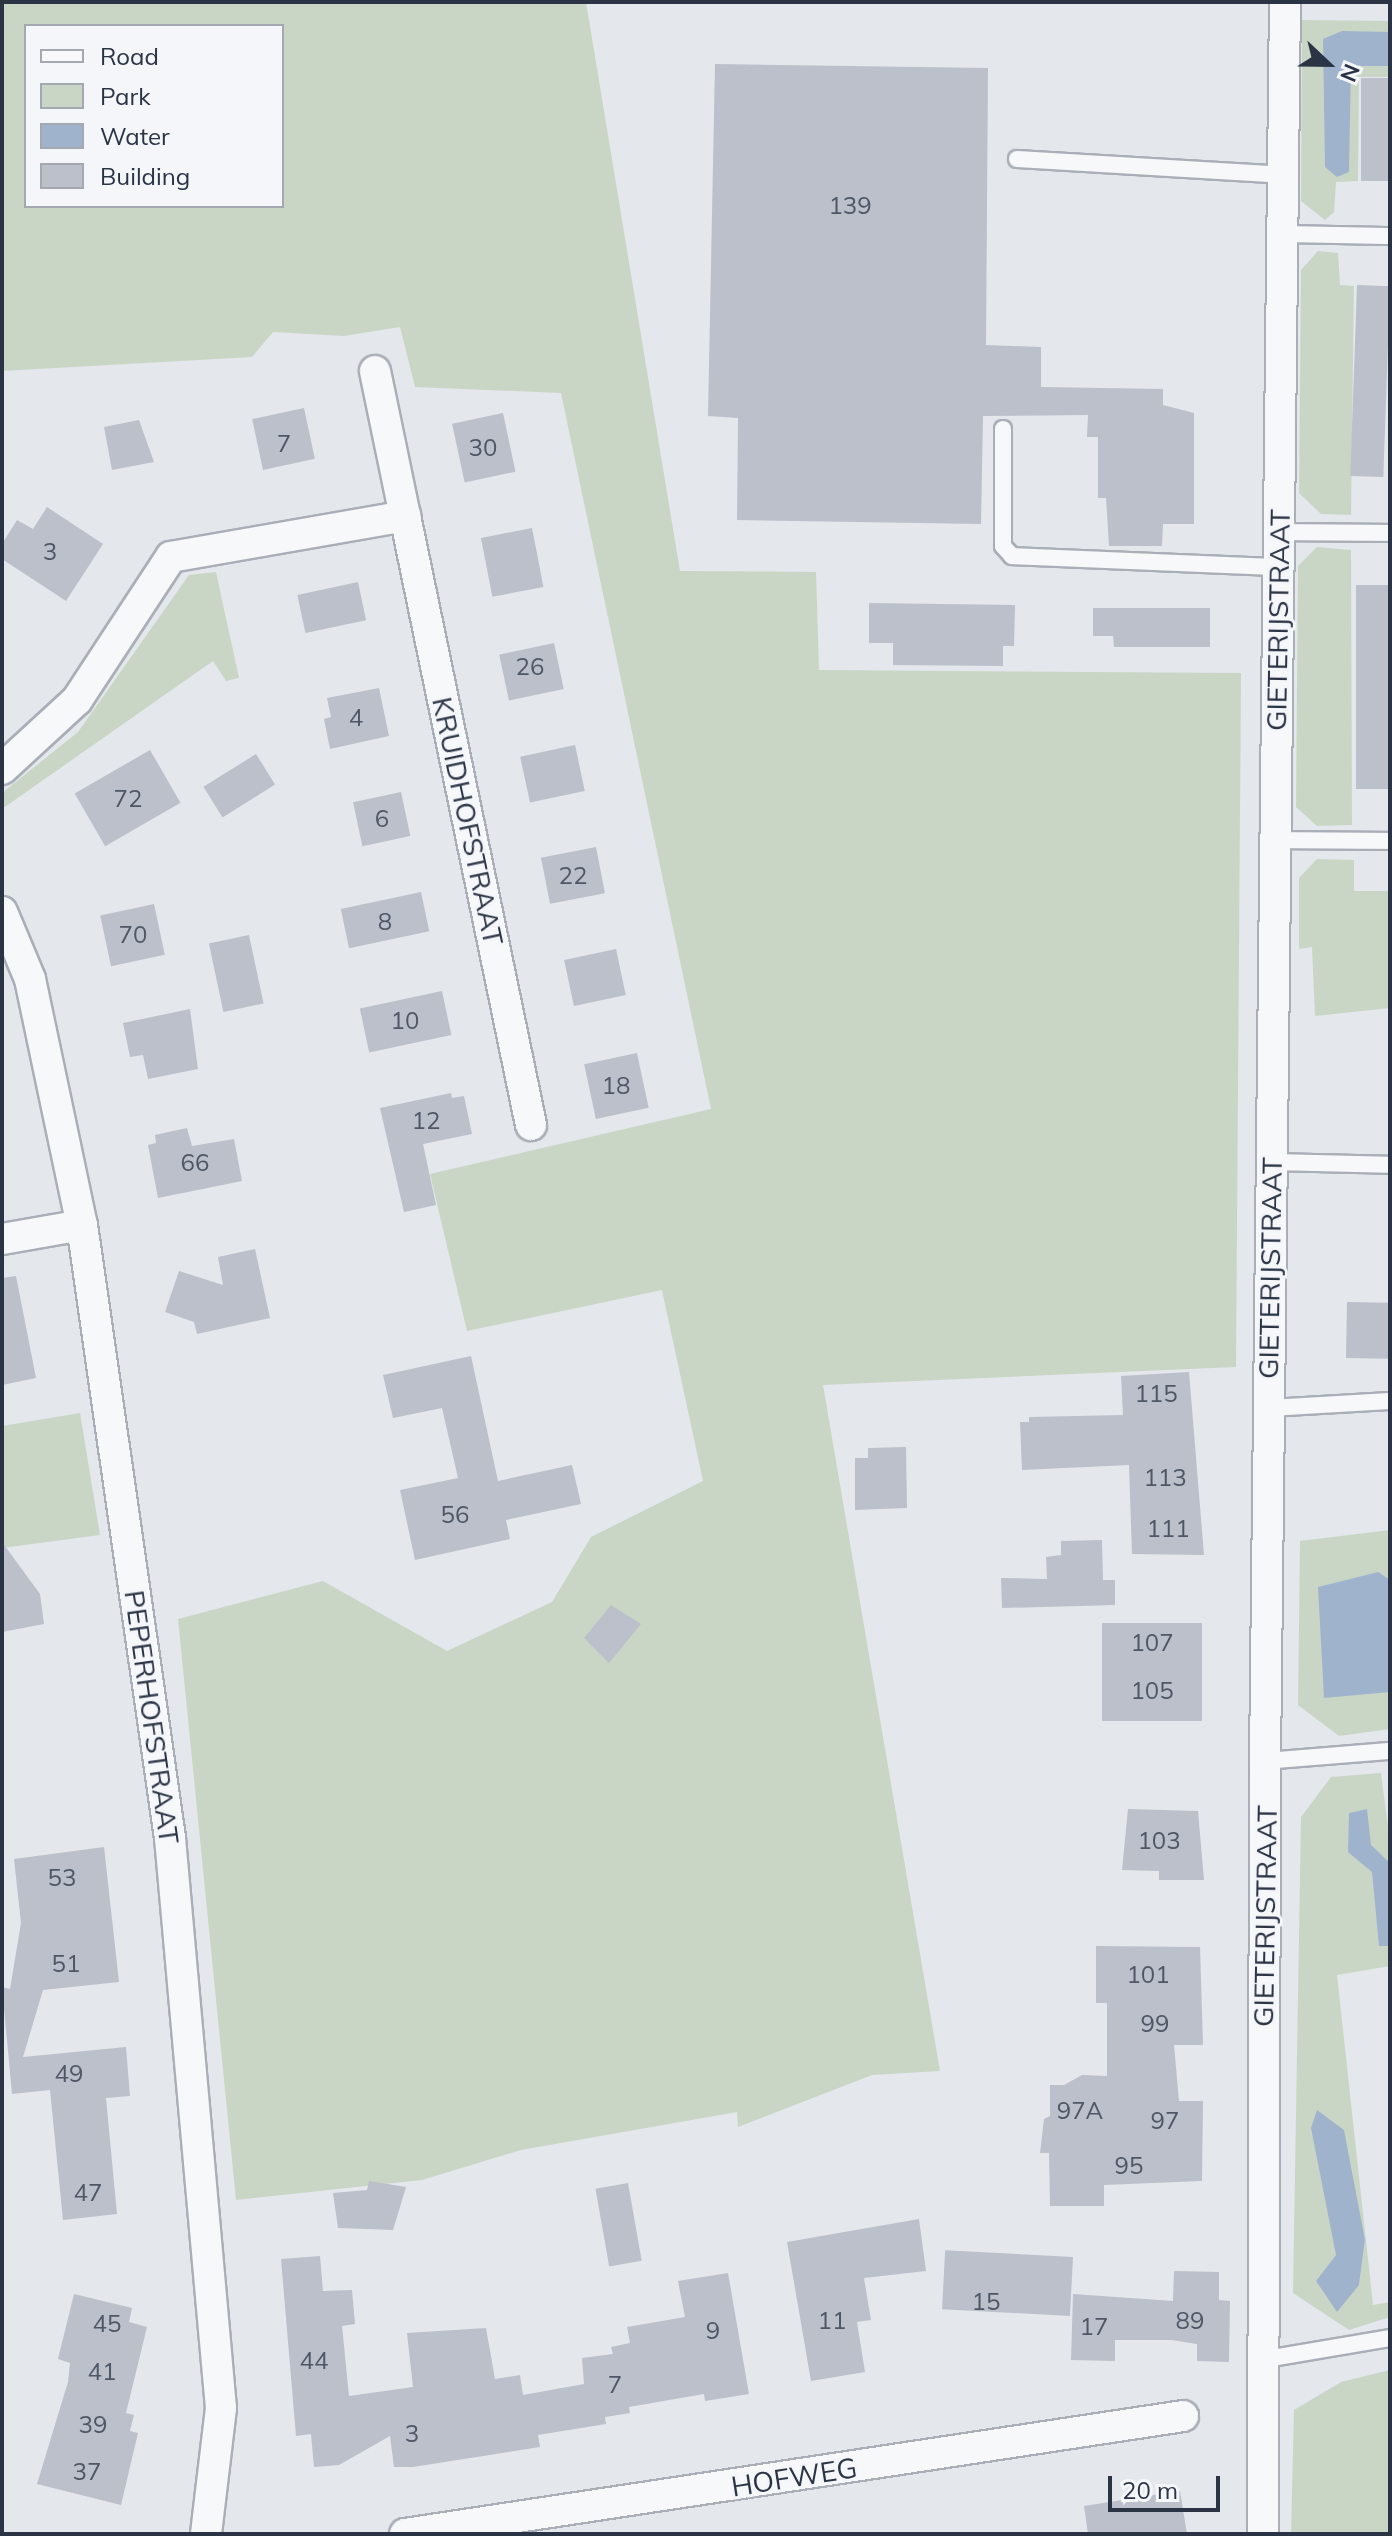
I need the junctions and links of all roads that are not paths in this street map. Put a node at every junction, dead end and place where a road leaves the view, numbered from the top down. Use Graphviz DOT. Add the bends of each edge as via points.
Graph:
graph roads {
  1 [pos="1285,2"];
  2 [pos="1017,159"];
  3 [pos="1283,175"];
  4 [pos="1282,234"];
  5 [pos="1390,236"];
  6 [pos="375,371"];
  7 [pos="1003,429"];
  8 [pos="405,516"];
  9 [pos="1279,532"];
  10 [pos="1390,533"];
  11 [pos="1278,567"];
  12 [pos="2,769"];
  13 [pos="1275,840"];
  14 [pos="1390,841"];
  15 [pos="2,912"];
  16 [pos="531,1125"];
  17 [pos="1271,1162"];
  18 [pos="1390,1165"];
  19 [pos="82,1225"];
  20 [pos="2,1239"];
  21 [pos="1390,1401"];
  22 [pos="1269,1408"];
  23 [pos="1390,1751"];
  24 [pos="1265,1761"];
  25 [pos="1390,2338"];
  26 [pos="1260,2360"];
  27 [pos="1183,2416"];
  28 [pos="206,2534"];
  29 [pos="405,2534"];
  30 [pos="1263,2534"];
  1 -- 3 [label="street, GIETERIJSTRAAT"];
  2 -- 3 [label="lane"];
  3 -- 4 [label="street, GIETERIJSTRAAT"];
  4 -- 5 [label="lane"];
  4 -- 9 [label="street, GIETERIJSTRAAT"];
  6 -- 8 [label="street, KRUIDHOFSTRAAT"];
  7 -- 11 [label="lane" via="1003,546 1012,556"];
  8 -- 12 [label="street" via="171,557 77,700"];
  8 -- 16 [label="street, KRUIDHOFSTRAAT"];
  9 -- 10 [label="lane"];
  9 -- 11 [label="street, GIETERIJSTRAAT"];
  11 -- 13 [label="street, GIETERIJSTRAAT"];
  13 -- 14 [label="lane"];
  13 -- 17 [label="street, GIETERIJSTRAAT"];
  15 -- 19 [label="street, PEPERHOFSTRAAT" via="30,979"];
  17 -- 18 [label="lane"];
  17 -- 22 [label="street, GIETERIJSTRAAT"];
  19 -- 20 [label="street"];
  19 -- 28 [label="street, PEPERHOFSTRAAT" via="170,1838 221,2408"];
  21 -- 22 [label="lane"];
  22 -- 24 [label="street, GIETERIJSTRAAT"];
  23 -- 24 [label="lane"];
  24 -- 26 [label="street, GIETERIJSTRAAT"];
  25 -- 26 [label="lane"];
  26 -- 30 [label="street, GIETERIJSTRAAT"];
  27 -- 29 [label="street, HOFWEG"];
}
